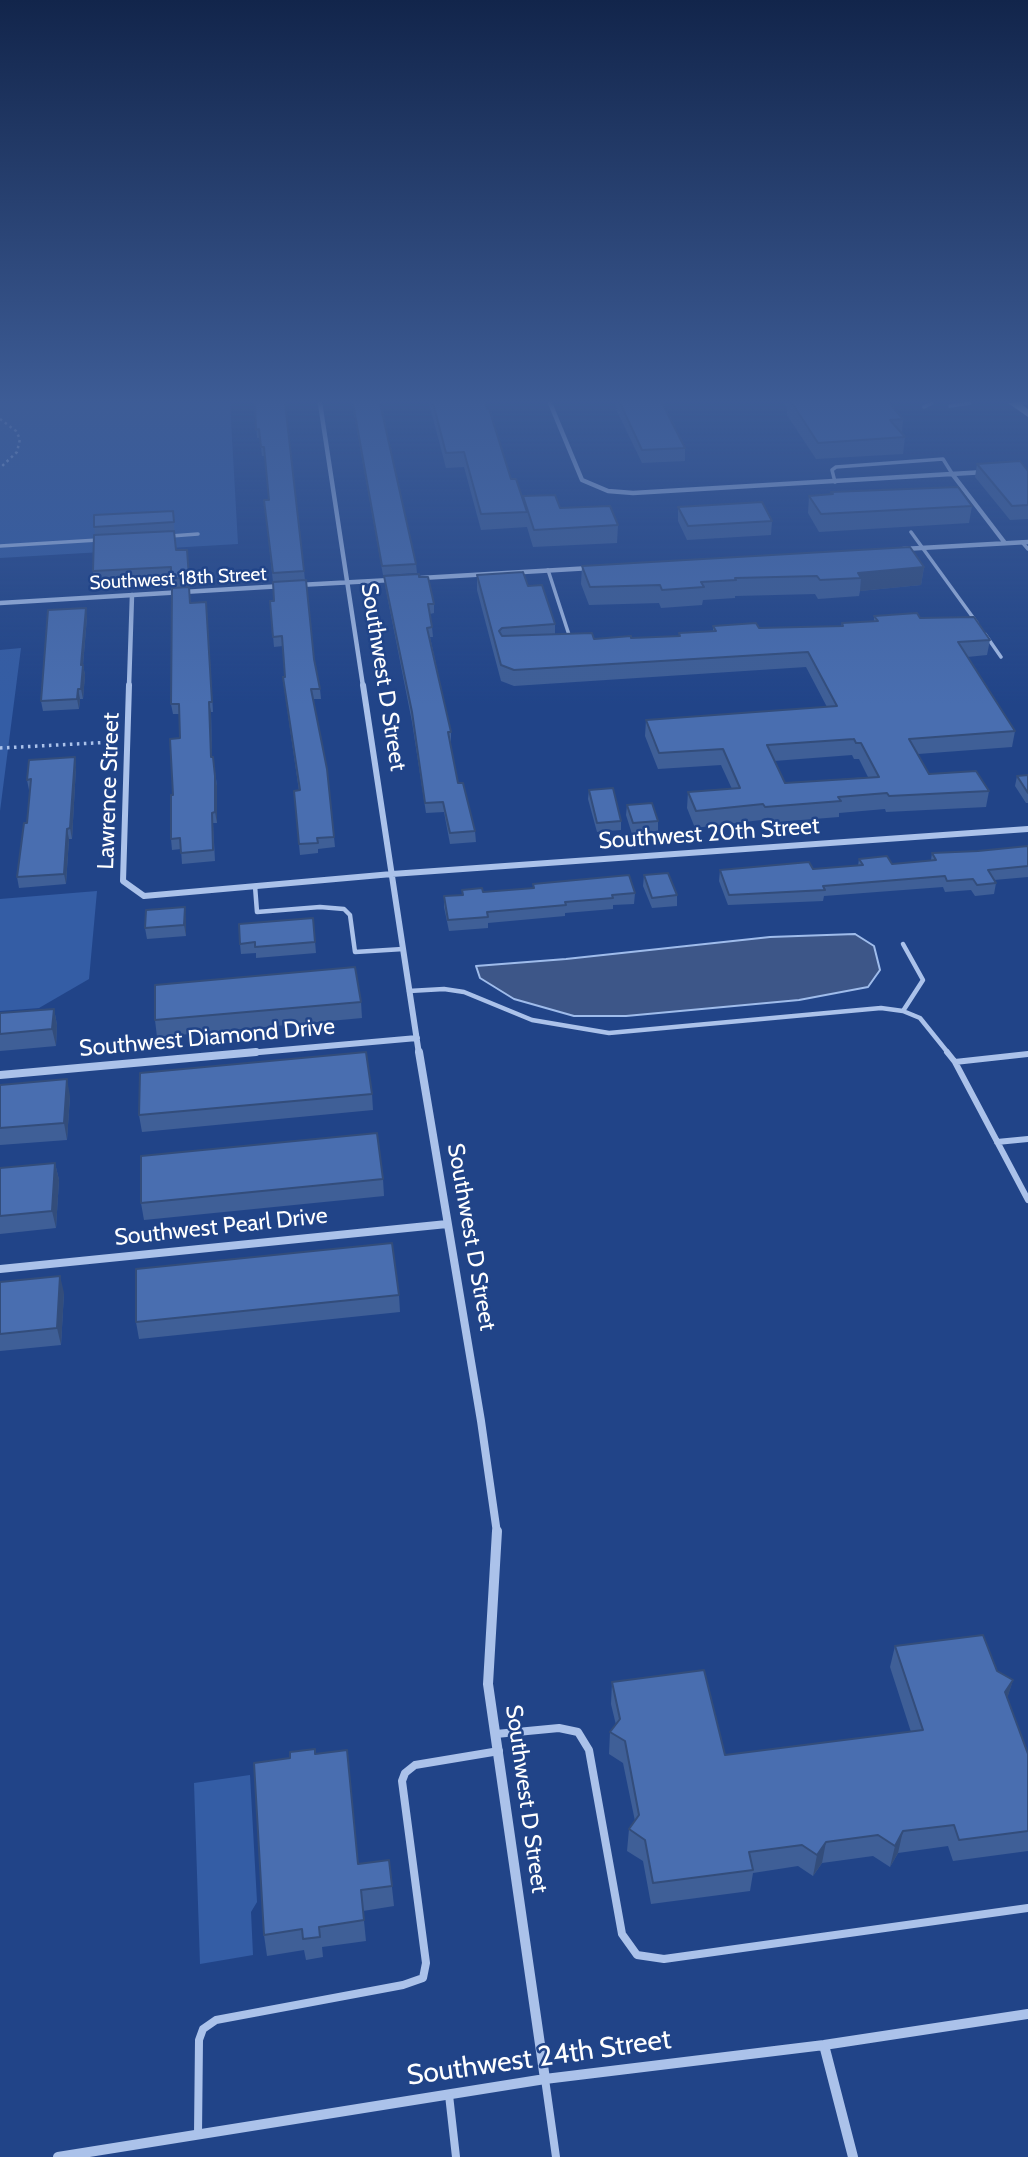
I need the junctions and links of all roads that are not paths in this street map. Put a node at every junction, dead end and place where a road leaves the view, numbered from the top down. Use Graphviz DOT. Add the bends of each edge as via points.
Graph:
graph roads {
  1 [pos="335,504"];
  2 [pos="975,504"];
  3 [pos="911,532"];
  4 [pos="198,534"];
  5 [pos="159,537"];
  6 [pos="106,540"];
  7 [pos="1025,542"];
  8 [pos="1005,543"];
  9 [pos="0,546"];
  10 [pos="924,548"];
  11 [pos="1028,549"];
  12 [pos="896,550"];
  13 [pos="604,567"];
  14 [pos="548,570"];
  15 [pos="414,578"];
  16 [pos="401,579"];
  17 [pos="347,583"];
  18 [pos="132,595"];
  19 [pos="0,603"];
  20 [pos="571,643"];
  21 [pos="1001,657"];
  22 [pos="1028,829"];
  23 [pos="392,874"];
  24 [pos="255,886"];
  25 [pos="903,944"];
  26 [pos="403,949"];
  27 [pos="410,991"];
  28 [pos="903,1011"];
  29 [pos="417,1038"];
  30 [pos="1028,1054"];
  31 [pos="955,1062"];
  32 [pos="0,1075"];
  33 [pos="1028,1139"];
  34 [pos="997,1142"];
  35 [pos="1028,1200"];
  36 [pos="447,1224"];
  37 [pos="0,1269"];
  38 [pos="496,1734"];
  39 [pos="499,1751"];
  40 [pos="1028,1908"];
  41 [pos="1028,2014"];
  42 [pos="824,2045"];
  43 [pos="545,2078"];
  44 [pos="449,2095"];
  45 [pos="198,2136"];
  46 [pos="66,2156"];
  47 [pos="456,2157"];
  48 [pos="556,2157"];
  49 [pos="853,2157"];
  1 -- 17 [label="street, Southwest D Street"];
  2 -- 8 [label="street"];
  3 -- 10 [label="lane"];
  4 -- 5 [label="lane"];
  6 -- 9 [label="lane"];
  7 -- 8 [label="street"];
  7 -- 11 [label="lane"];
  8 -- 10 [label="street"];
  10 -- 12 [label="street"];
  10 -- 21 [label="lane"];
  13 -- 14 [label="street"];
  14 -- 15 [label="street"];
  14 -- 20 [label="lane"];
  16 -- 17 [label="street, Southwest 18th Street"];
  17 -- 18 [label="street, Southwest 18th Street"];
  17 -- 23 [label="street, Southwest D Street"];
  18 -- 19 [label="street, Southwest 18th Street"];
  18 -- 24 [label="street, Lawrence Street" via="123,881 144,896"];
  22 -- 23 [label="street, Southwest 20th Street"];
  23 -- 24 [label="street, Lawrence Street"];
  23 -- 26 [label="street, Southwest D Street"];
  24 -- 26 [label="lane" via="257,912 344,909 350,915 355,952"];
  25 -- 28 [label="lane" via="923,980"];
  26 -- 27 [label="street, Southwest D Street"];
  27 -- 28 [label="lane" via="464,992 532,1020 608,1033 881,1008"];
  27 -- 29 [label="street, Southwest D Street"];
  28 -- 31 [label="lane" via="920,1018"];
  29 -- 32 [label="street, Southwest Diamond Drive"];
  29 -- 36 [label="street, Southwest D Street"];
  30 -- 31 [label="lane"];
  31 -- 34 [label="lane"];
  33 -- 34 [label="lane"];
  34 -- 35 [label="lane"];
  36 -- 37 [label="street, Southwest Pearl Drive"];
  36 -- 38 [label="street, Southwest D Street" via="497,1531 488,1684"];
  38 -- 39 [label="street, Southwest D Street"];
  38 -- 40 [label="lane" via="559,1728 578,1732 589,1750 622,1934 637,1955 664,1959"];
  39 -- 43 [label="street, Southwest D Street"];
  39 -- 45 [label="lane" via="415,1765 402,1781 426,1963 423,1978 216,2020 204,2029 200,2040"];
  41 -- 42 [label="street, Southwest 24th Street"];
  42 -- 43 [label="street, Southwest 24th Street"];
  42 -- 49 [label="street"];
  43 -- 44 [label="street, Southwest 24th Street"];
  43 -- 48 [label="lane"];
  44 -- 45 [label="street, Southwest 24th Street"];
  44 -- 47 [label="lane"];
  45 -- 46 [label="street, Southwest 24th Street"];
}
